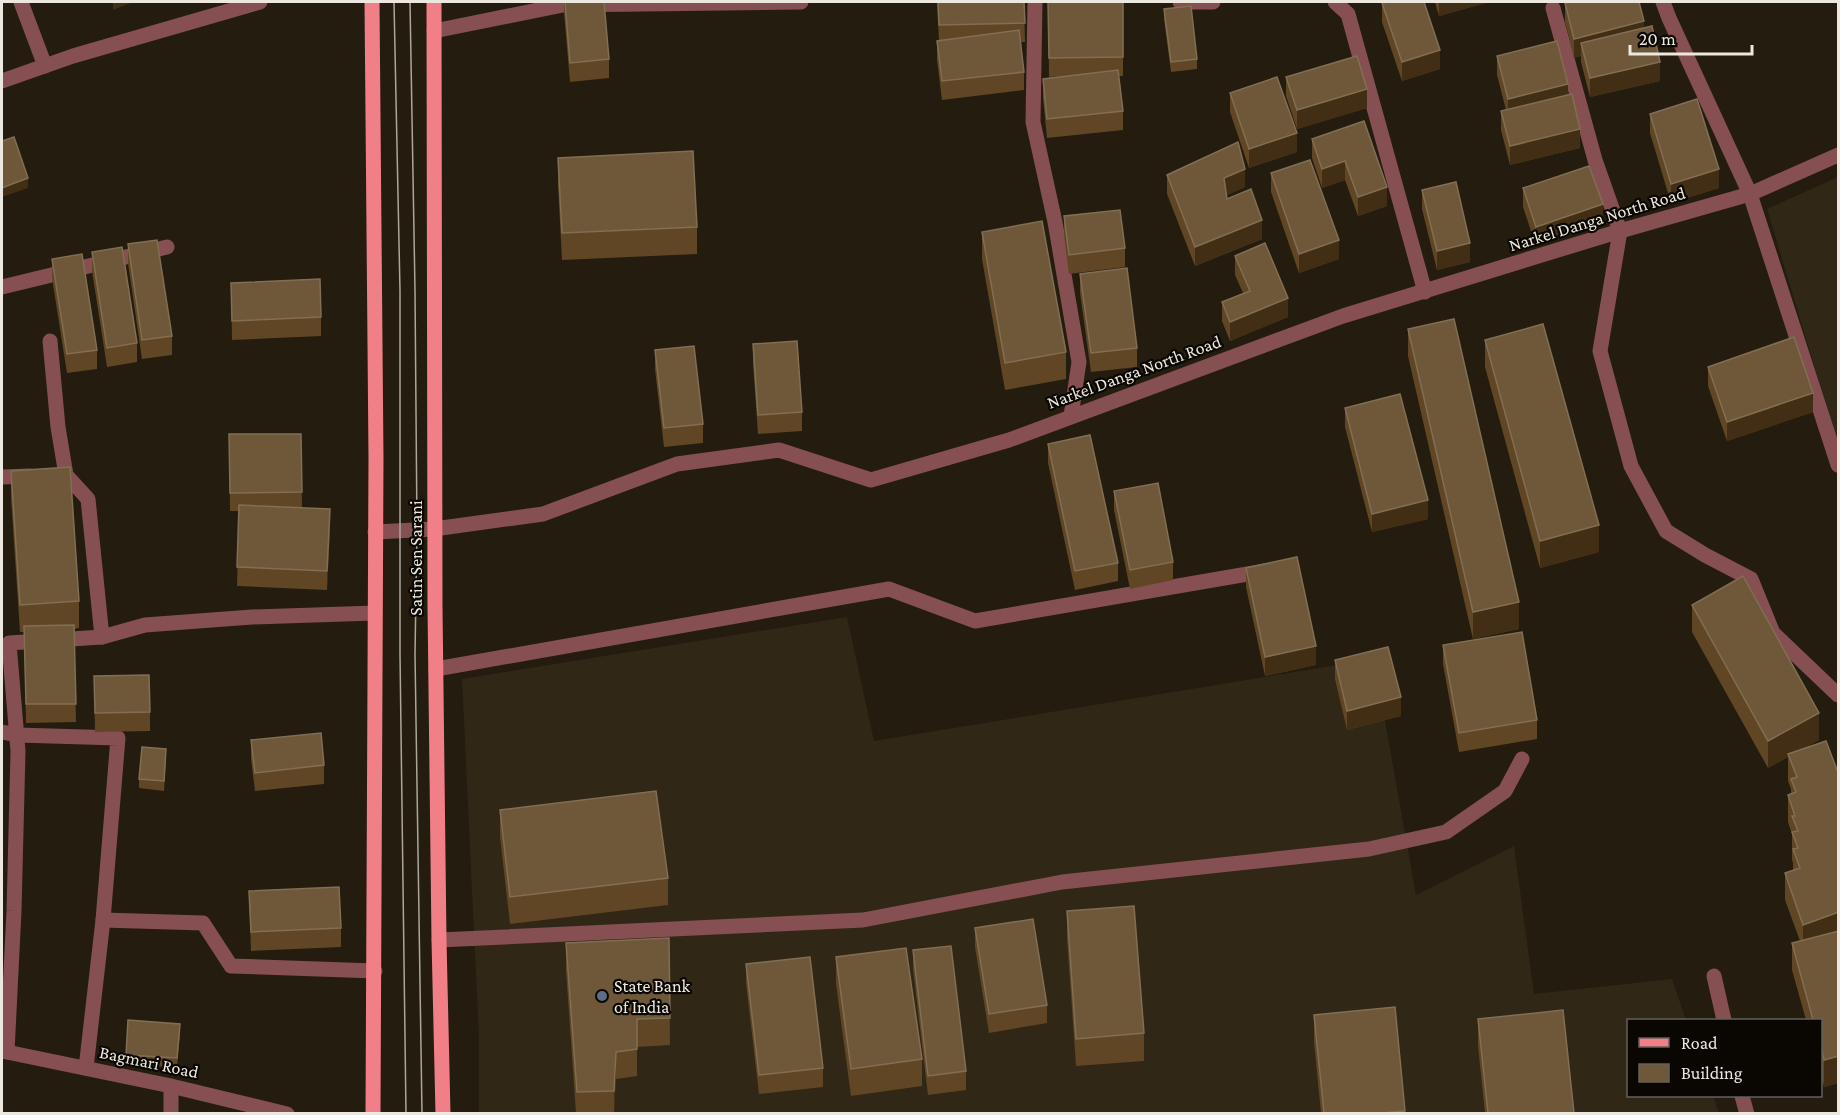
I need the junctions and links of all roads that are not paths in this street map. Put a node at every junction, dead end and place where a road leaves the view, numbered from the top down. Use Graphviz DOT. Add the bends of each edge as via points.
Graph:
graph roads {
  1 [pos="21,2"];
  2 [pos="260,2"];
  3 [pos="372,2"];
  4 [pos="434,2"];
  5 [pos="801,2"];
  6 [pos="1035,2"];
  7 [pos="1180,2"];
  8 [pos="1214,2"];
  9 [pos="1335,2"];
  10 [pos="1663,2"];
  11 [pos="1553,8"];
  12 [pos="434,31"];
  13 [pos="45,66"];
  14 [pos="2,81"];
  15 [pos="1839,155"];
  16 [pos="1750,194"];
  17 [pos="1620,231"];
  18 [pos="167,247"];
  19 [pos="2,287"];
  20 [pos="1425,292"];
  21 [pos="50,341"];
  22 [pos="1071,416"];
  23 [pos="1839,465"];
  24 [pos="55,475"];
  25 [pos="2,477"];
  26 [pos="435,529"];
  27 [pos="375,532"];
  28 [pos="1283,568"];
  29 [pos="375,613"];
  30 [pos="102,637"];
  31 [pos="436,669"];
  32 [pos="1839,695"];
  33 [pos="2,732"];
  34 [pos="17,735"];
  35 [pos="1522,759"];
  36 [pos="103,920"];
  37 [pos="439,940"];
  38 [pos="375,971"];
  39 [pos="1714,976"];
  40 [pos="1724,1019"];
  41 [pos="4,1051"];
  42 [pos="86,1068"];
  43 [pos="171,1086"];
  44 [pos="1743,1097"];
  45 [pos="171,1113"];
  46 [pos="287,1113"];
  47 [pos="373,1113"];
  48 [pos="443,1113"];
  49 [pos="1747,1113"];
  1 -- 13 [label="street"];
  2 -- 13 [label="street"];
  3 -- 27 [label="main road"];
  4 -- 12 [label="main road, Satin Sen Sarani"];
  5 -- 12 [label="street" via="563,5"];
  6 -- 22 [label="street" via="1033,122 1080,362"];
  7 -- 8 [label="street"];
  9 -- 20 [label="street" via="1348,14"];
  10 -- 16 [label="street"];
  11 -- 17 [label="street" via="1595,160"];
  12 -- 26 [label="main road, Satin Sen Sarani"];
  13 -- 14 [label="street"];
  15 -- 16 [label="street, Narkel Danga North Road"];
  16 -- 17 [label="street, Narkel Danga North Road"];
  16 -- 23 [label="street"];
  17 -- 20 [label="street, Narkel Danga North Road"];
  17 -- 32 [label="street" via="1600,351 1631,466 1666,531 1751,579 1773,633"];
  18 -- 19 [label="street"];
  20 -- 22 [label="street, Narkel Danga North Road" via="1343,316"];
  21 -- 24 [label="street" via="58,427"];
  22 -- 26 [label="street, Narkel Danga North Road" via="1009,440 871,480 779,450 677,464 543,514"];
  24 -- 25 [label="street"];
  24 -- 30 [label="street" via="88,499"];
  26 -- 27 [label="street, Narkel Danga North Road"];
  26 -- 31 [label="main road, Satin Sen Sarani"];
  27 -- 29 [label="main road"];
  28 -- 31 [label="street" via="975,621 889,589"];
  29 -- 30 [label="street" via="146,625"];
  29 -- 38 [label="main road"];
  30 -- 34 [label="street" via="9,643"];
  31 -- 37 [label="main road, Satin Sen Sarani"];
  33 -- 34 [label="street"];
  34 -- 36 [label="street" via="118,738"];
  34 -- 41 [label="street" via="14,911"];
  35 -- 37 [label="street" via="1505,791 1446,832 1369,849 1062,882 863,920"];
  36 -- 38 [label="street" via="203,923 231,966"];
  36 -- 42 [label="street"];
  37 -- 48 [label="main road, Satin Sen Sarani"];
  38 -- 47 [label="main road"];
  39 -- 40 [label="street"];
  41 -- 42 [label="street, Bagmari Road"];
  42 -- 43 [label="street, Bagmari Road"];
  43 -- 45 [label="street"];
  43 -- 46 [label="street, Bagmari Road"];
  44 -- 49 [label="street"];
}
